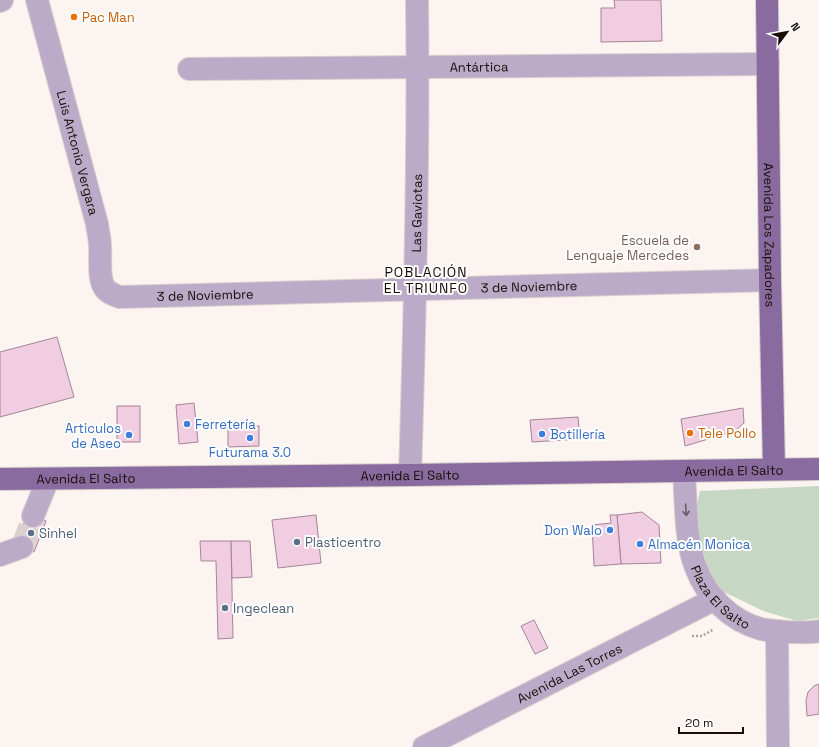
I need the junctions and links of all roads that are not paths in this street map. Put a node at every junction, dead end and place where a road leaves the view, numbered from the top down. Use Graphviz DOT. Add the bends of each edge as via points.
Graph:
graph roads {
  1 [pos="37,0"];
  2 [pos="417,0"];
  3 [pos="768,0"];
  4 [pos="768,64"];
  5 [pos="418,67"];
  6 [pos="190,69"];
  7 [pos="770,280"];
  8 [pos="415,289"];
  9 [pos="120,297"];
  10 [pos="774,469"];
  11 [pos="819,469"];
  12 [pos="684,471"];
  13 [pos="410,475"];
  14 [pos="0,479"];
  15 [pos="48,479"];
  16 [pos="33,516"];
  17 [pos="22,547"];
  18 [pos="0,555"];
  19 [pos="714,599"];
  20 [pos="777,631"];
  21 [pos="819,631"];
  22 [pos="424,747"];
  23 [pos="778,747"];
  1 -- 9 [label="street, Luis Antonio Vergara" via="97,224 102,282 108,292"];
  2 -- 5 [label="street, Las Gaviotas"];
  3 -- 4 [label="main road, Avenida Los Zapadores"];
  4 -- 5 [label="street, Antártica"];
  4 -- 7 [label="main road, Avenida Los Zapadores"];
  5 -- 6 [label="street, Antártica"];
  5 -- 8 [label="street, Las Gaviotas"];
  7 -- 8 [label="street, 3 de Noviembre"];
  7 -- 10 [label="main road, Avenida Los Zapadores"];
  8 -- 9 [label="street, 3 de Noviembre"];
  8 -- 13 [label="street, Las Gaviotas"];
  10 -- 11 [label="main road, Avenida El Salto"];
  10 -- 12 [label="main road, Avenida El Salto"];
  12 -- 13 [label="main road, Avenida El Salto"];
  12 -- 19 [label="street, Plaza El Salto, one-way" via="691,552 703,583"];
  13 -- 15 [label="main road, Avenida El Salto"];
  14 -- 15 [label="main road, Avenida El Salto"];
  15 -- 16 [label="street"];
  17 -- 18 [label="street"];
  19 -- 20 [label="street, Plaza El Salto" via="734,618 761,629"];
  19 -- 22 [label="street, Avenida Las Torres"];
  20 -- 21 [label="street, Plaza El Salto"];
  20 -- 23 [label="street"];
}
